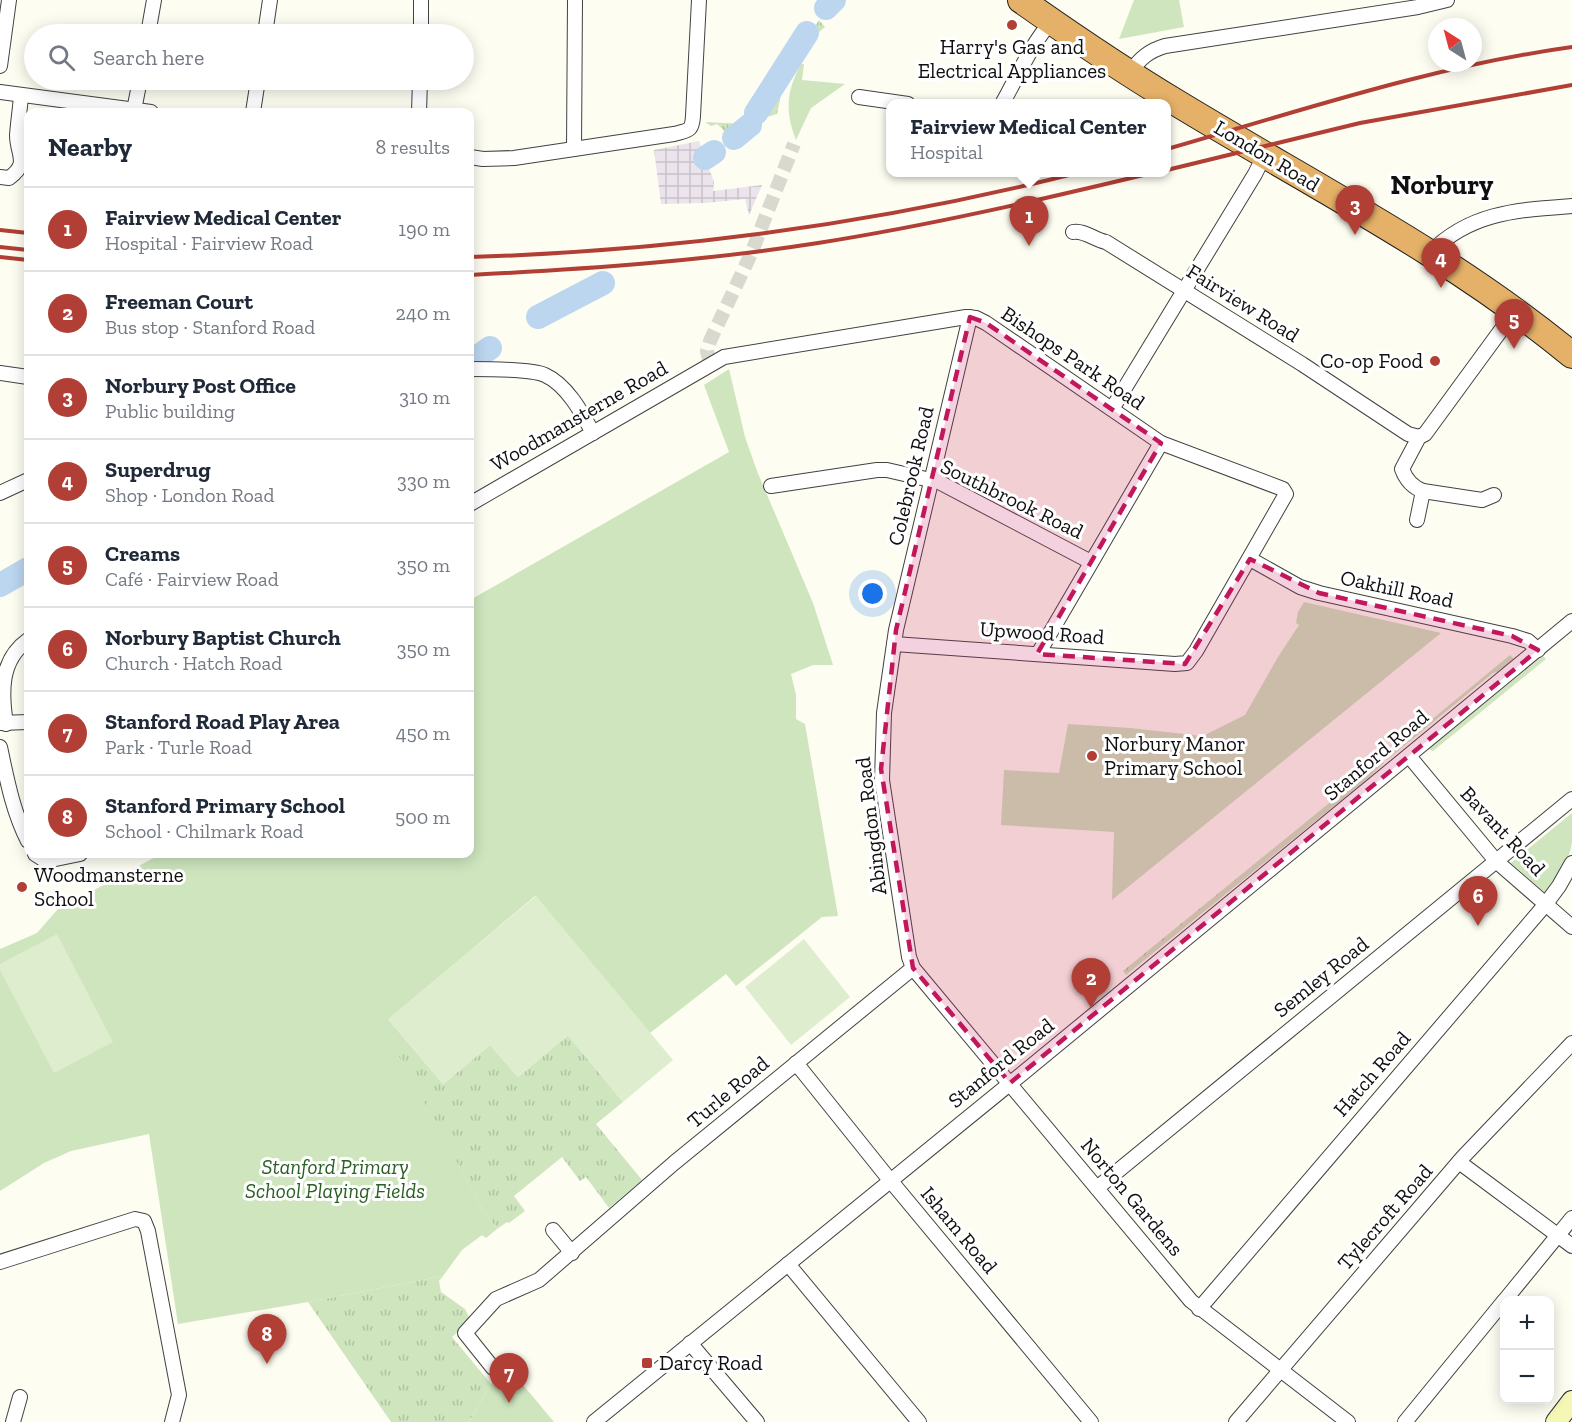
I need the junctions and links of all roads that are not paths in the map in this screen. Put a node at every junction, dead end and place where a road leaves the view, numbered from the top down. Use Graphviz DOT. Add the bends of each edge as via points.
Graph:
graph roads {
  1 [pos="9,0"];
  2 [pos="153,0"];
  3 [pos="270,0"];
  4 [pos="421,0"];
  5 [pos="574,0"];
  6 [pos="699,0"];
  7 [pos="1021,0"];
  8 [pos="1447,0"];
  9 [pos="1051,22"];
  10 [pos="149,24"];
  11 [pos="266,24"];
  12 [pos="421,24"];
  13 [pos="0,66"];
  14 [pos="1130,72"];
  15 [pos="138,90"];
  16 [pos="256,90"];
  17 [pos="420,90"];
  18 [pos="0,92"];
  19 [pos="21,96"];
  20 [pos="859,97"];
  21 [pos="1005,99"];
  22 [pos="1170,99"];
  23 [pos="1171,99"];
  24 [pos="886,101"];
  25 [pos="118,108"];
  26 [pos="134,108"];
  27 [pos="254,108"];
  28 [pos="419,108"];
  29 [pos="573,149"];
  30 [pos="1263,153"];
  31 [pos="474,158"];
  32 [pos="0,177"];
  33 [pos="1572,206"];
  34 [pos="1074,232"];
  35 [pos="1430,253"];
  36 [pos="1184,292"];
  37 [pos="1515,311"];
  38 [pos="970,317"];
  39 [pos="1572,355"];
  40 [pos="710,364"];
  41 [pos="474,369"];
  42 [pos="0,373"];
  43 [pos="24,376"];
  44 [pos="1112,409"];
  45 [pos="593,433"];
  46 [pos="1419,437"];
  47 [pos="1161,443"];
  48 [pos="932,480"];
  49 [pos="24,482"];
  50 [pos="771,486"];
  51 [pos="1424,491"];
  52 [pos="0,493"];
  53 [pos="1494,495"];
  54 [pos="474,502"];
  55 [pos="1417,520"];
  56 [pos="1250,559"];
  57 [pos="1091,562"];
  58 [pos="1572,621"];
  59 [pos="24,643"];
  60 [pos="894,644"];
  61 [pos="1538,650"];
  62 [pos="1038,654"];
  63 [pos="24,722"];
  64 [pos="3,723"];
  65 [pos="0,747"];
  66 [pos="1409,756"];
  67 [pos="1572,799"];
  68 [pos="24,833"];
  69 [pos="42,858"];
  70 [pos="61,858"];
  71 [pos="1496,861"];
  72 [pos="1572,863"];
  73 [pos="1545,905"];
  74 [pos="1572,927"];
  75 [pos="913,968"];
  76 [pos="1572,1043"];
  77 [pos="796,1063"];
  78 [pos="1010,1083"];
  79 [pos="1459,1162"];
  80 [pos="890,1180"];
  81 [pos="1097,1188"];
  82 [pos="1572,1218"];
  83 [pos="553,1230"];
  84 [pos="1558,1235"];
  85 [pos="1572,1246"];
  86 [pos="572,1253"];
  87 [pos="0,1262"];
  88 [pos="788,1264"];
  89 [pos="1508,1296"];
  90 [pos="1500,1306"];
  91 [pos="1199,1309"];
  92 [pos="690,1343"];
  93 [pos="493,1368"];
  94 [pos="1280,1371"];
  95 [pos="20,1397"];
  96 [pos="1572,1401"];
  97 [pos="1084,1419"];
  98 [pos="13,1422"];
  99 [pos="172,1422"];
  100 [pos="594,1422"];
  101 [pos="757,1422"];
  102 [pos="919,1422"];
  103 [pos="1236,1422"];
  104 [pos="1348,1422"];
  105 [pos="1405,1422"];
  106 [pos="1556,1422"];
  1 -- 13 [label="street"];
  2 -- 10 [label="street"];
  3 -- 11 [label="street"];
  4 -- 12 [label="street"];
  5 -- 29 [label="street"];
  6 -- 29 [label="street" via="693,126 674,134"];
  7 -- 9 [label="highway, London Road"];
  8 -- 14 [label="street" via="1165,46 1142,57"];
  9 -- 14 [label="highway, London Road"];
  9 -- 21 [label="street"];
  14 -- 22 [label="highway, London Road"];
  15 -- 26 [label="street"];
  16 -- 27 [label="street"];
  17 -- 28 [label="street"];
  18 -- 19 [label="street"];
  19 -- 25 [label="street"];
  19 -- 32 [label="street" via="17,138 20,168 9,178"];
  20 -- 24 [label="street"];
  23 -- 30 [label="highway, London Road"];
  29 -- 31 [label="street" via="514,158"];
  30 -- 35 [label="highway, London Road"];
  30 -- 36 [label="street" via="1255,174"];
  33 -- 35 [label="street" via="1474,222 1445,238"];
  34 -- 36 [label="street, Fairview Road" via="1106,242"];
  35 -- 37 [label="highway, London Road"];
  36 -- 44 [label="street"];
  36 -- 46 [label="street, Fairview Road" via="1408,434"];
  37 -- 39 [label="highway, London Road"];
  37 -- 46 [label="street" via="1432,425"];
  38 -- 40 [label="street, Bishops Park Road" via="739,353"];
  38 -- 44 [label="street, Bishops Park Road" via="986,323"];
  38 -- 48 [label="street, Colebrook Road"];
  40 -- 45 [label="street, Woodmansterne Road"];
  41 -- 45 [label="street" via="543,374 570,397"];
  42 -- 43 [label="street"];
  44 -- 47 [label="street, Bishops Park Road"];
  45 -- 54 [label="street, Woodmansterne Road"];
  46 -- 51 [label="street" via="1402,469 1406,479"];
  47 -- 56 [label="street, Bishops Park Road" via="1283,489 1283,503"];
  47 -- 57 [label="street"];
  48 -- 50 [label="street, Southbrook Road" via="877,470"];
  48 -- 57 [label="street, Southbrook Road"];
  48 -- 60 [label="street, Colebrook Road"];
  49 -- 52 [label="street"];
  51 -- 53 [label="street" via="1482,500"];
  51 -- 55 [label="street"];
  56 -- 61 [label="street, Oakhill Road" via="1300,587 1512,636 1528,641"];
  56 -- 62 [label="street, Upwood Road" via="1187,663"];
  57 -- 62 [label="street"];
  58 -- 61 [label="street, Stanford Road"];
  59 -- 64 [label="street" via="5,669"];
  60 -- 62 [label="street, Upwood Road"];
  60 -- 75 [label="street, Abingdon Road" via="881,769"];
  61 -- 66 [label="street, Stanford Road"];
  63 -- 64 [label="street"];
  65 -- 68 [label="street" via="11,798"];
  66 -- 71 [label="street, Bavant Road"];
  66 -- 78 [label="street, Stanford Road"];
  67 -- 71 [label="street, Semley Road"];
  69 -- 70 [label="street"];
  71 -- 73 [label="street, Bavant Road"];
  71 -- 81 [label="street, Semley Road"];
  72 -- 73 [label="street, Hatch Road"];
  73 -- 74 [label="street, Bavant Road"];
  73 -- 91 [label="street, Hatch Road"];
  75 -- 77 [label="street, Turle Road"];
  75 -- 78 [label="street, Norton Gardens"];
  76 -- 79 [label="street, Tylecroft Road"];
  77 -- 80 [label="street, Isham Road"];
  77 -- 86 [label="street, Turle Road"];
  78 -- 80 [label="street, Stanford Road"];
  78 -- 81 [label="street, Norton Gardens"];
  79 -- 84 [label="street"];
  79 -- 94 [label="street, Tylecroft Road"];
  80 -- 88 [label="street, Stanford Road"];
  80 -- 97 [label="street, Isham Road"];
  81 -- 91 [label="street, Norton Gardens"];
  82 -- 84 [label="street"];
  83 -- 86 [label="street"];
  84 -- 85 [label="street"];
  84 -- 89 [label="street"];
  86 -- 93 [label="street, Turle Road" via="534,1283 496,1299 465,1333"];
  87 -- 99 [label="street" via="135,1219 144,1221 179,1395"];
  88 -- 92 [label="street, Stanford Road"];
  88 -- 102 [label="street"];
  90 -- 105 [label="street"];
  91 -- 94 [label="street, Norton Gardens"];
  92 -- 100 [label="street, Stanford Road"];
  92 -- 101 [label="street"];
  94 -- 103 [label="street, Tylecroft Road"];
  94 -- 104 [label="street, Norton Gardens"];
  95 -- 98 [label="street"];
  96 -- 106 [label="street"];
}
